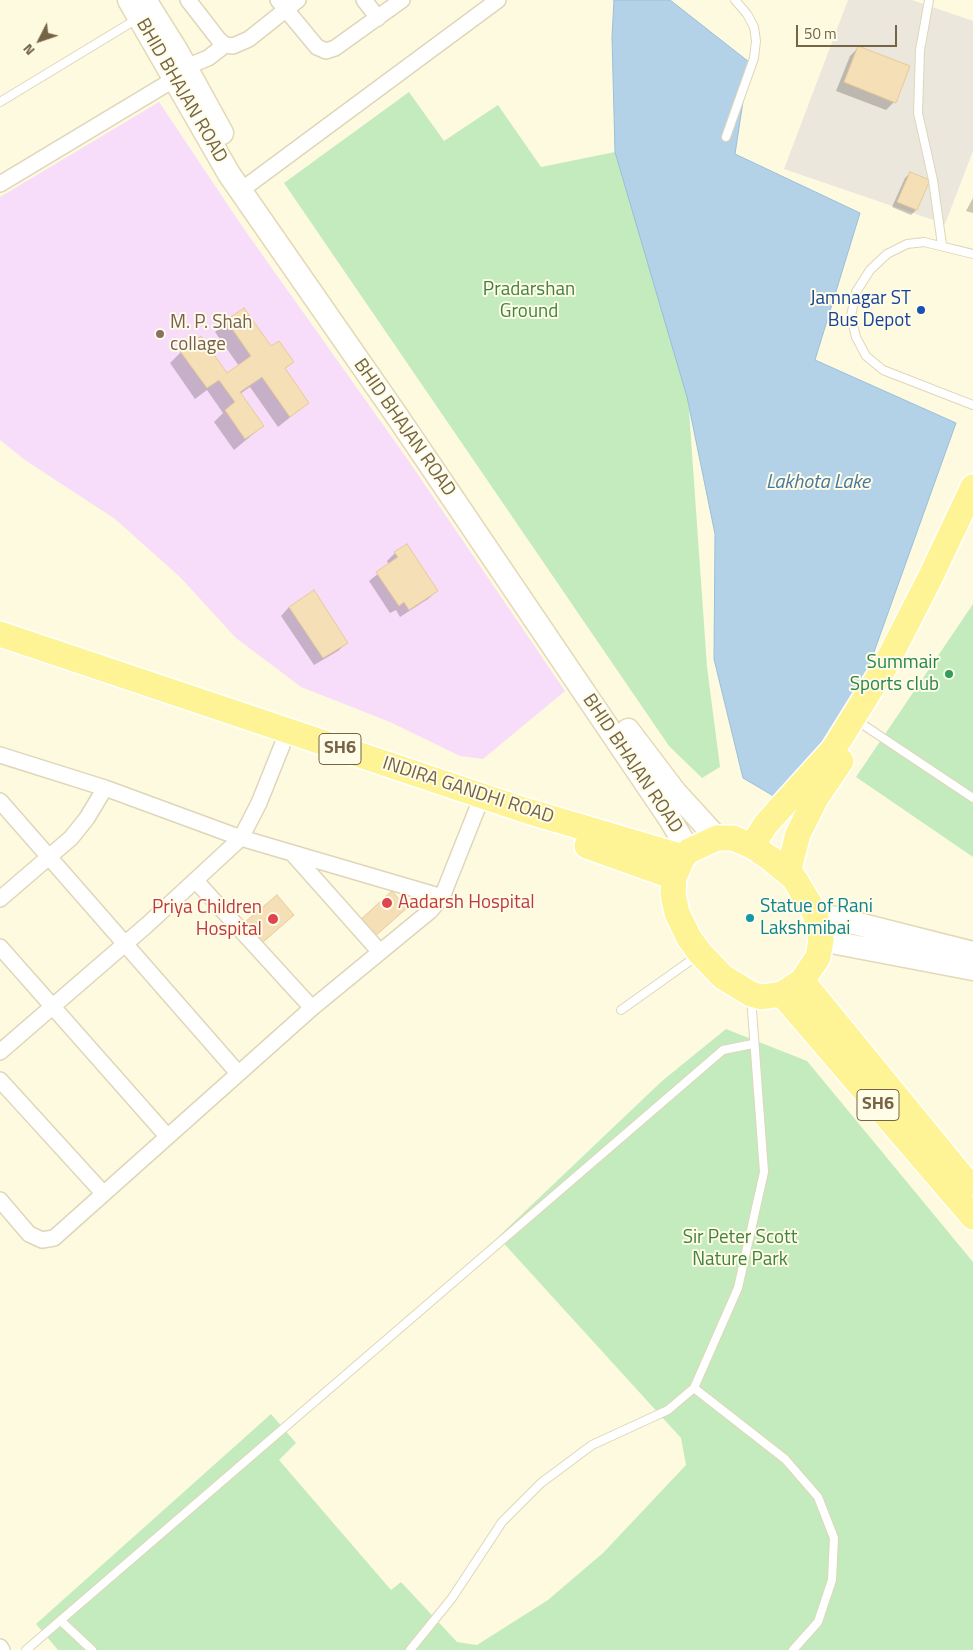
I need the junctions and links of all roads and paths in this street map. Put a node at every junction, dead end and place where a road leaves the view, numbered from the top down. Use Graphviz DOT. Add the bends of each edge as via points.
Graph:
graph roads {
  1 [pos="188,0"];
  2 [pos="298,0"];
  3 [pos="364,0"];
  4 [pos="402,0"];
  5 [pos="498,0"];
  6 [pos="736,0"];
  7 [pos="929,0"];
  8 [pos="282,5"];
  9 [pos="137,6"];
  10 [pos="378,18"];
  11 [pos="225,45"];
  12 [pos="180,73"];
  13 [pos="0,102"];
  14 [pos="726,137"];
  15 [pos="0,184"];
  16 [pos="246,187"];
  17 [pos="942,245"];
  18 [pos="973,254"];
  19 [pos="973,405"];
  20 [pos="973,486"];
  21 [pos="973,521"];
  22 [pos="0,634"];
  23 [pos="0,650"];
  24 [pos="865,726"];
  25 [pos="284,739"];
  26 [pos="0,754"];
  27 [pos="105,788"];
  28 [pos="973,798"];
  29 [pos="0,801"];
  30 [pos="477,809"];
  31 [pos="241,838"];
  32 [pos="717,838"];
  33 [pos="752,846"];
  34 [pos="291,852"];
  35 [pos="48,857"];
  36 [pos="682,862"];
  37 [pos="788,873"];
  38 [pos="196,881"];
  39 [pos="442,896"];
  40 [pos="0,899"];
  41 [pos="815,914"];
  42 [pos="821,940"];
  43 [pos="124,944"];
  44 [pos="0,947"];
  45 [pos="380,952"];
  46 [pos="973,953"];
  47 [pos="700,954"];
  48 [pos="973,969"];
  49 [pos="792,987"];
  50 [pos="751,994"];
  51 [pos="53,1005"];
  52 [pos="312,1008"];
  53 [pos="621,1010"];
  54 [pos="753,1044"];
  55 [pos="0,1052"];
  56 [pos="238,1073"];
  57 [pos="0,1080"];
  58 [pos="166,1136"];
  59 [pos="973,1191"];
  60 [pos="103,1192"];
  61 [pos="0,1200"];
  62 [pos="973,1217"];
  63 [pos="694,1388"];
  64 [pos="61,1621"];
  65 [pos="26,1650"];
  66 [pos="92,1650"];
  67 [pos="410,1650"];
  68 [pos="793,1650"];
  1 -- 11 [label="street"];
  2 -- 8 [label="street"];
  3 -- 10 [label="street"];
  4 -- 10 [label="street"];
  5 -- 16 [label="street"];
  6 -- 14 [label="lane" via="748,14 756,41 754,58"];
  7 -- 17 [label="lane" via="920,50 918,113 933,180"];
  8 -- 10 [label="street" via="317,48 326,50 336,48"];
  8 -- 11 [label="street" via="241,44"];
  9 -- 12 [label="main road, BHID BHAJAN ROAD"];
  9 -- 13 [label="lane"];
  11 -- 12 [label="street"];
  12 -- 15 [label="street"];
  12 -- 16 [label="main road, BHID BHAJAN ROAD"];
  16 -- 32 [label="main road, BHID BHAJAN ROAD" via="640,747"];
  16 -- 36 [label="main road, BHID BHAJAN ROAD" via="670,819"];
  17 -- 18 [label="lane"];
  17 -- 19 [label="lane" via="907,244 887,254 870,270 856,292 851,316 856,337 866,356 883,370"];
  20 -- 33 [label="main road" via="884,668 833,750 766,824"];
  21 -- 24 [label="main road" via="948,578"];
  22 -- 25 [label="main road, INDIRA GANDHI ROAD / SH6"];
  23 -- 25 [label="main road, INDIRA GANDHI ROAD / SH6"];
  24 -- 28 [label="lane"];
  24 -- 37 [label="main road" via="816,798 798,834"];
  25 -- 30 [label="main road, INDIRA GANDHI ROAD / SH6"];
  25 -- 31 [label="street" via="259,803"];
  25 -- 36 [label="main road, INDIRA GANDHI ROAD / SH6" via="524,810"];
  26 -- 27 [label="street"];
  27 -- 31 [label="street"];
  27 -- 35 [label="street" via="71,838"];
  29 -- 35 [label="street"];
  30 -- 36 [label="main road, INDIRA GANDHI ROAD / SH6"];
  30 -- 39 [label="street"];
  31 -- 34 [label="street"];
  31 -- 38 [label="street"];
  32 -- 33 [label="main road" via="733,838"];
  32 -- 36 [label="main road"];
  33 -- 37 [label="main road"];
  34 -- 39 [label="street"];
  34 -- 45 [label="street"];
  35 -- 40 [label="street"];
  35 -- 43 [label="street"];
  36 -- 47 [label="main road" via="673,894 677,913"];
  37 -- 41 [label="main road"];
  38 -- 43 [label="street"];
  38 -- 52 [label="street"];
  39 -- 45 [label="street" via="430,911"];
  41 -- 42 [label="main road"];
  41 -- 46 [label="main road"];
  42 -- 48 [label="main road"];
  42 -- 49 [label="main road" via="818,957"];
  43 -- 51 [label="street"];
  43 -- 56 [label="street"];
  44 -- 51 [label="street"];
  45 -- 52 [label="street"];
  47 -- 50 [label="main road" via="723,977"];
  47 -- 53 [label="lane"];
  49 -- 50 [label="main road" via="762,997"];
  49 -- 59 [label="main road, SH6"];
  49 -- 62 [label="main road, SH6"];
  50 -- 54 [label="lane"];
  51 -- 55 [label="street"];
  51 -- 58 [label="street"];
  52 -- 56 [label="street"];
  54 -- 63 [label="lane" via="764,1172 738,1288"];
  54 -- 64 [label="lane" via="723,1050"];
  56 -- 58 [label="street"];
  57 -- 60 [label="street"];
  58 -- 60 [label="street"];
  60 -- 61 [label="street" via="54,1238 42,1240 29,1234"];
  63 -- 67 [label="lane" via="668,1410 592,1445 541,1483 502,1522 452,1598"];
  63 -- 68 [label="lane" via="785,1459 818,1497 834,1538 832,1580 818,1622"];
  64 -- 65 [label="lane"];
  64 -- 66 [label="lane"];
}
